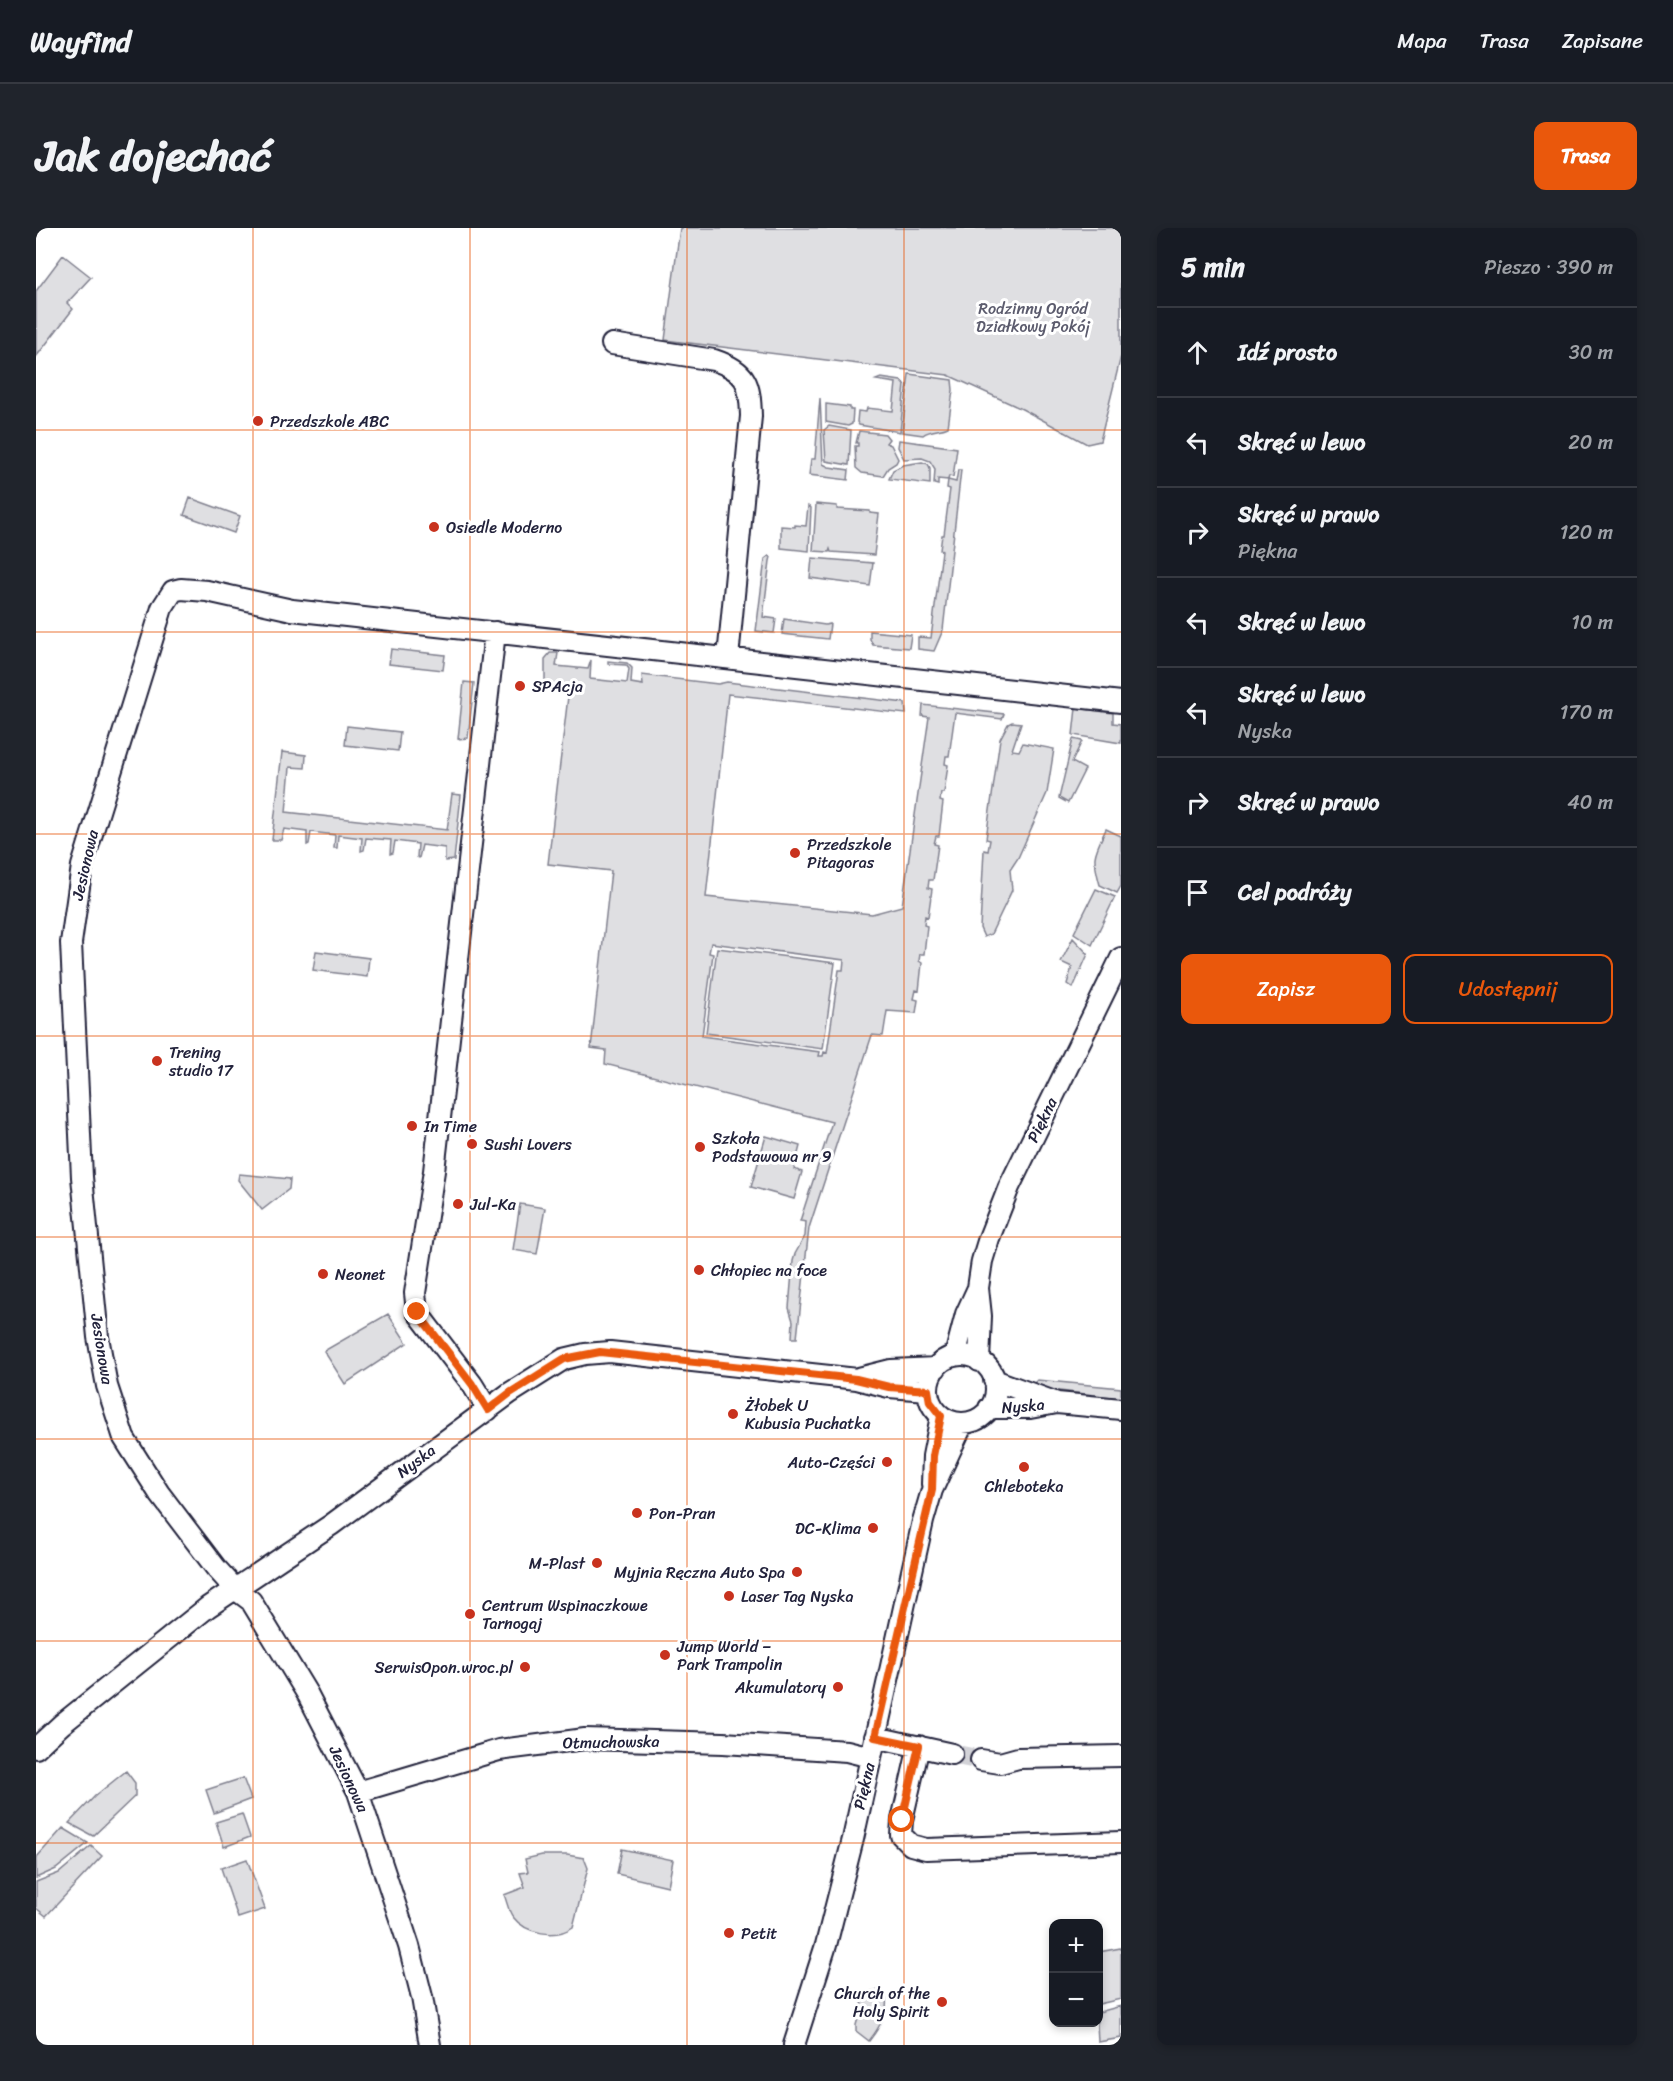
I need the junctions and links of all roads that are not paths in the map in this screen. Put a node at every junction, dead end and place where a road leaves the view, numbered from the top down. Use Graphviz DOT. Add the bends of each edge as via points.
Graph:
graph roads {
  1 [pos="612,344"];
  2 [pos="495,632"];
  3 [pos="728,658"];
  4 [pos="1121,702"];
  5 [pos="1121,958"];
  6 [pos="978,1288"];
  7 [pos="955,1356"];
  8 [pos="979,1360"];
  9 [pos="936,1368"];
  10 [pos="856,1379"];
  11 [pos="994,1380"];
  12 [pos="928,1390"];
  13 [pos="1057,1403"];
  14 [pos="989,1408"];
  15 [pos="1121,1409"];
  16 [pos="488,1410"];
  17 [pos="941,1416"];
  18 [pos="963,1423"];
  19 [pos="932,1490"];
  20 [pos="235,1589"];
  21 [pos="875,1737"];
  22 [pos="919,1746"];
  23 [pos="36,1748"];
  24 [pos="952,1754"];
  25 [pos="1121,1756"];
  26 [pos="871,1757"];
  27 [pos="981,1760"];
  28 [pos="358,1792"];
  29 [pos="1121,1842"];
  30 [pos="430,2045"];
  31 [pos="795,2045"];
  1 -- 3 [label="street" via="714,360 738,370 750,393"];
  2 -- 3 [label="street"];
  2 -- 16 [label="street" via="434,1171 415,1293 417,1312"];
  2 -- 20 [label="street, Jesionowa" via="292,610 207,591 173,591 162,609 82,866 71,944 82,1177 98,1337 115,1416 124,1438 159,1493"];
  3 -- 4 [label="street"];
  5 -- 6 [label="street, Piękna" via="1009,1187 988,1238"];
  6 -- 7 [label="street, Piękna" via="966,1314"];
  6 -- 8 [label="street, Piękna"];
  7 -- 8 [label="street"];
  7 -- 9 [label="street"];
  8 -- 11 [label="street"];
  9 -- 10 [label="street, Nyska" via="891,1370"];
  9 -- 12 [label="street"];
  10 -- 12 [label="street, Nyska"];
  10 -- 16 [label="street, Nyska" via="600,1352 564,1359"];
  11 -- 13 [label="street, Nyska"];
  11 -- 14 [label="street" via="995,1395"];
  12 -- 17 [label="street" via="930,1402"];
  13 -- 14 [label="street, Nyska" via="1030,1408"];
  13 -- 15 [label="street, Nyska"];
  14 -- 18 [label="street" via="979,1418"];
  16 -- 20 [label="street, Nyska"];
  17 -- 18 [label="street"];
  17 -- 19 [label="street, Piękna" via="933,1456"];
  18 -- 19 [label="street, Piękna"];
  19 -- 21 [label="street, Piękna"];
  20 -- 23 [label="street, Nyska"];
  20 -- 28 [label="street, Jesionowa" via="251,1600 308,1695"];
  21 -- 22 [label="street"];
  21 -- 26 [label="street, Piękna"];
  22 -- 24 [label="street"];
  22 -- 29 [label="street" via="901,1829 911,1845 926,1849"];
  25 -- 27 [label="street" via="1018,1758 1000,1763"];
  26 -- 28 [label="street, Otmuchowska" via="847,1751 723,1743 585,1739 499,1750"];
  26 -- 31 [label="street, Piękna" via="826,1945"];
  28 -- 30 [label="street, Jesionowa" via="409,1947"];
}
